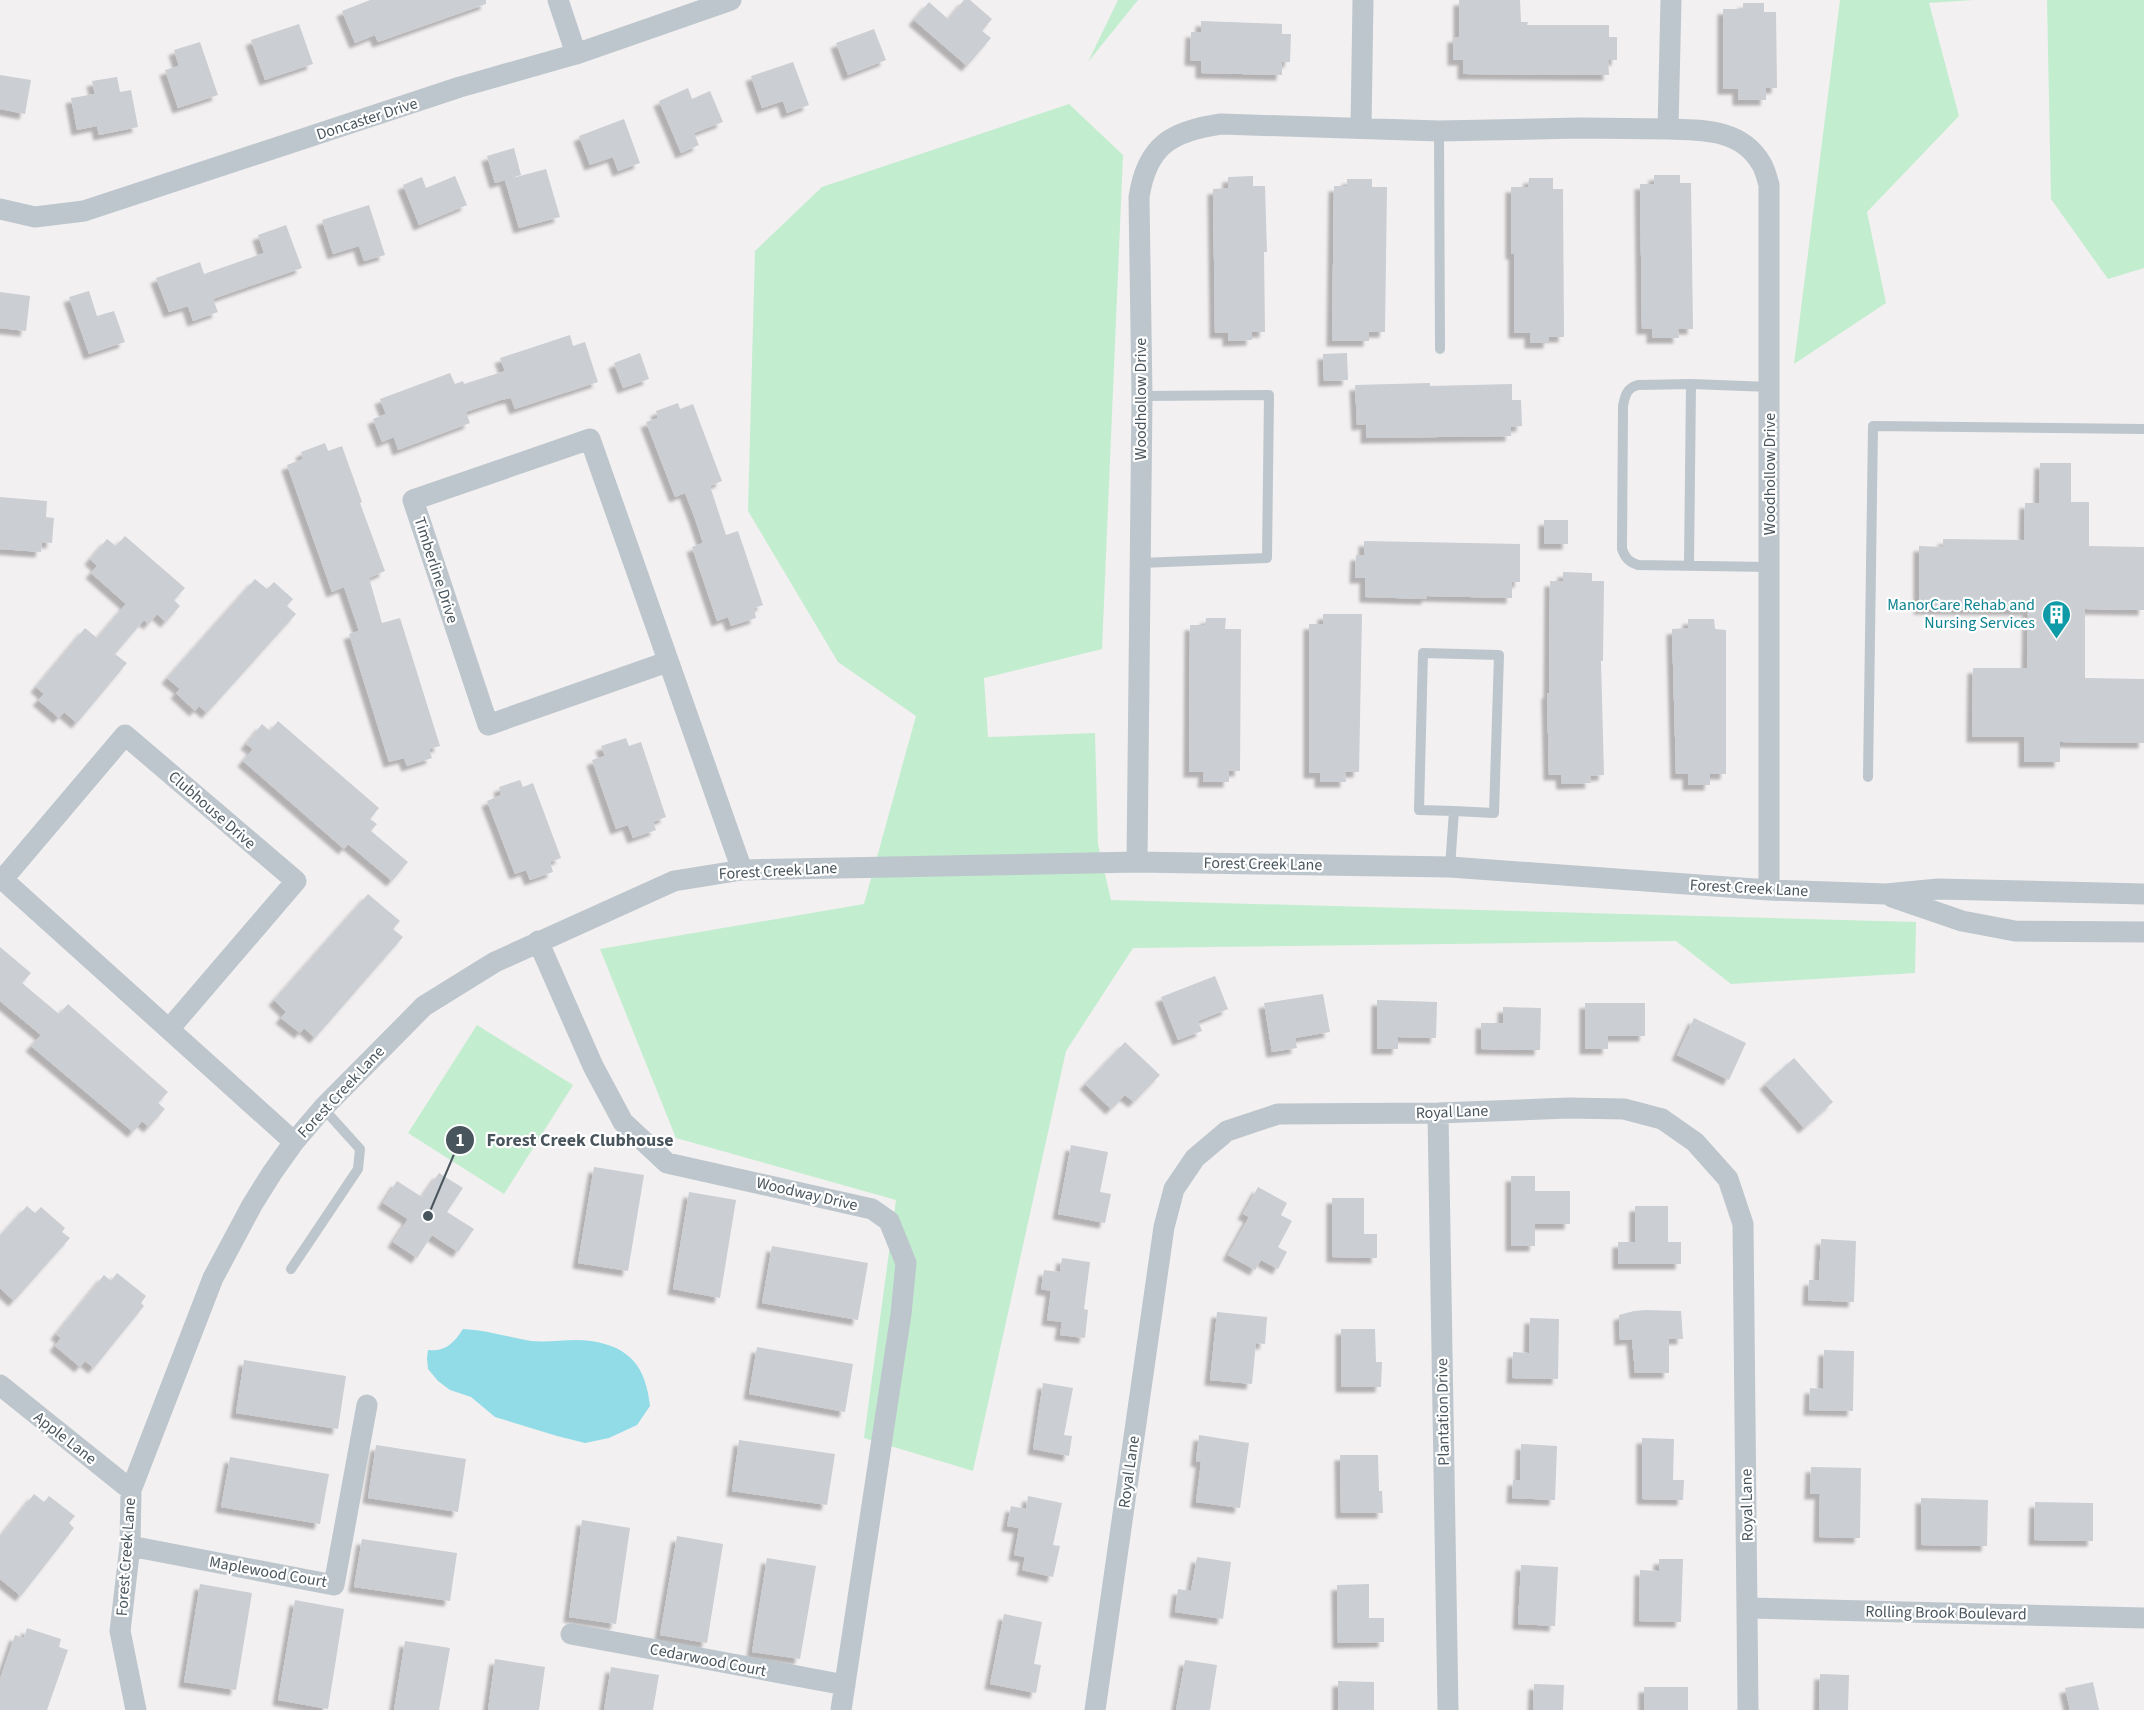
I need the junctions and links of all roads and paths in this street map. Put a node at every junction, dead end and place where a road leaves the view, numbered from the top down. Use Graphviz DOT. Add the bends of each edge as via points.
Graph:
graph roads {
  1 [pos="558,0"];
  2 [pos="731,0"];
  3 [pos="1363,0"];
  4 [pos="1671,0"];
  5 [pos="576,54"];
  6 [pos="1361,128"];
  7 [pos="1668,129"];
  8 [pos="1440,130"];
  9 [pos="0,209"];
  10 [pos="1440,349"];
  11 [pos="1691,384"];
  12 [pos="1770,387"];
  13 [pos="1142,396"];
  14 [pos="2144,429"];
  15 [pos="1141,564"];
  16 [pos="1689,565"];
  17 [pos="1770,567"];
  18 [pos="667,662"];
  19 [pos="1868,777"];
  20 [pos="1454,811"];
  21 [pos="1137,862"];
  22 [pos="1450,867"];
  23 [pos="742,870"];
  24 [pos="1,878"];
  25 [pos="1769,890"];
  26 [pos="1886,894"];
  27 [pos="2144,894"];
  28 [pos="2144,932"];
  29 [pos="538,941"];
  30 [pos="170,1028"];
  31 [pos="323,1108"];
  32 [pos="1438,1113"];
  33 [pos="294,1142"];
  34 [pos="291,1269"];
  35 [pos="0,1385"];
  36 [pos="367,1405"];
  37 [pos="131,1490"];
  38 [pos="130,1546"];
  39 [pos="1748,1608"];
  40 [pos="2144,1618"];
  41 [pos="571,1634"];
  42 [pos="845,1685"];
  43 [pos="136,1710"];
  44 [pos="841,1710"];
  45 [pos="1095,1710"];
  46 [pos="1448,1710"];
  47 [pos="1748,1710"];
  1 -- 5 [label="street"];
  2 -- 5 [label="street, Doncaster Drive"];
  3 -- 6 [label="street"];
  4 -- 7 [label="street"];
  5 -- 9 [label="street, Doncaster Drive" via="460,87 84,211 35,217"];
  6 -- 8 [label="street, Woodhollow Drive"];
  6 -- 13 [label="street, Woodhollow Drive" via="1221,124 1180,133 1150,161 1139,197"];
  7 -- 8 [label="street, Woodhollow Drive"];
  7 -- 12 [label="street, Woodhollow Drive" via="1709,130 1729,136 1749,148 1762,164 1769,185"];
  8 -- 10 [label="lane"];
  11 -- 12 [label="lane"];
  11 -- 16 [label="lane"];
  11 -- 16 [label="lane" via="1632,387 1624,398 1623,418 1624,556 1638,565"];
  12 -- 17 [label="street, Woodhollow Drive"];
  13 -- 15 [label="street, Woodhollow Drive"];
  13 -- 15 [label="lane" via="1269,395 1267,558"];
  14 -- 19 [label="lane" via="1874,426"];
  15 -- 21 [label="street, Woodhollow Drive"];
  16 -- 17 [label="lane"];
  17 -- 25 [label="street, Woodhollow Drive"];
  18 -- 18 [label="street, Timberline Drive" via="590,439 413,500 488,724"];
  18 -- 23 [label="street, Timberline Drive"];
  20 -- 20 [label="lane" via="1494,813 1499,655 1423,653 1419,810"];
  20 -- 22 [label="lane"];
  21 -- 22 [label="street, Forest Creek Lane"];
  21 -- 23 [label="street, Forest Creek Lane"];
  22 -- 25 [label="street, Forest Creek Lane"];
  23 -- 29 [label="street, Forest Creek Lane" via="674,881"];
  24 -- 30 [label="street, Clubhouse Drive"];
  24 -- 30 [label="street, Clubhouse Drive" via="125,735 296,881"];
  25 -- 26 [label="street, Forest Creek Lane"];
  26 -- 27 [label="street, Forest Creek Lane" via="1938,889"];
  26 -- 28 [label="street, Forest Creek Lane" via="1962,921 2015,931"];
  29 -- 31 [label="street, Forest Creek Lane" via="495,962 424,1006"];
  29 -- 42 [label="street, Woodway Drive" via="593,1066 623,1122 667,1163 872,1209 888,1221 906,1263 902,1314"];
  30 -- 33 [label="street, Clubhouse Drive"];
  31 -- 33 [label="street, Forest Creek Lane"];
  31 -- 34 [label="lane" via="360,1149 358,1169"];
  32 -- 39 [label="street, Royal Lane" via="1624,1109 1662,1119 1695,1142 1728,1179 1743,1224"];
  32 -- 45 [label="street, Royal Lane" via="1278,1114 1227,1131 1195,1158 1174,1189 1164,1227"];
  32 -- 46 [label="street, Plantation Drive"];
  33 -- 37 [label="street, Forest Creek Lane" via="252,1205 213,1278"];
  35 -- 37 [label="street, Apple Lane"];
  36 -- 38 [label="street, Maplewood Court" via="334,1585"];
  37 -- 38 [label="street, Forest Creek Lane"];
  38 -- 43 [label="street, Forest Creek Lane" via="120,1631"];
  39 -- 40 [label="street, Rolling Brook Boulevard"];
  39 -- 47 [label="street, Royal Lane"];
  41 -- 42 [label="street, Cedarwood Court"];
  42 -- 44 [label="street, Woodway Drive"];
}
